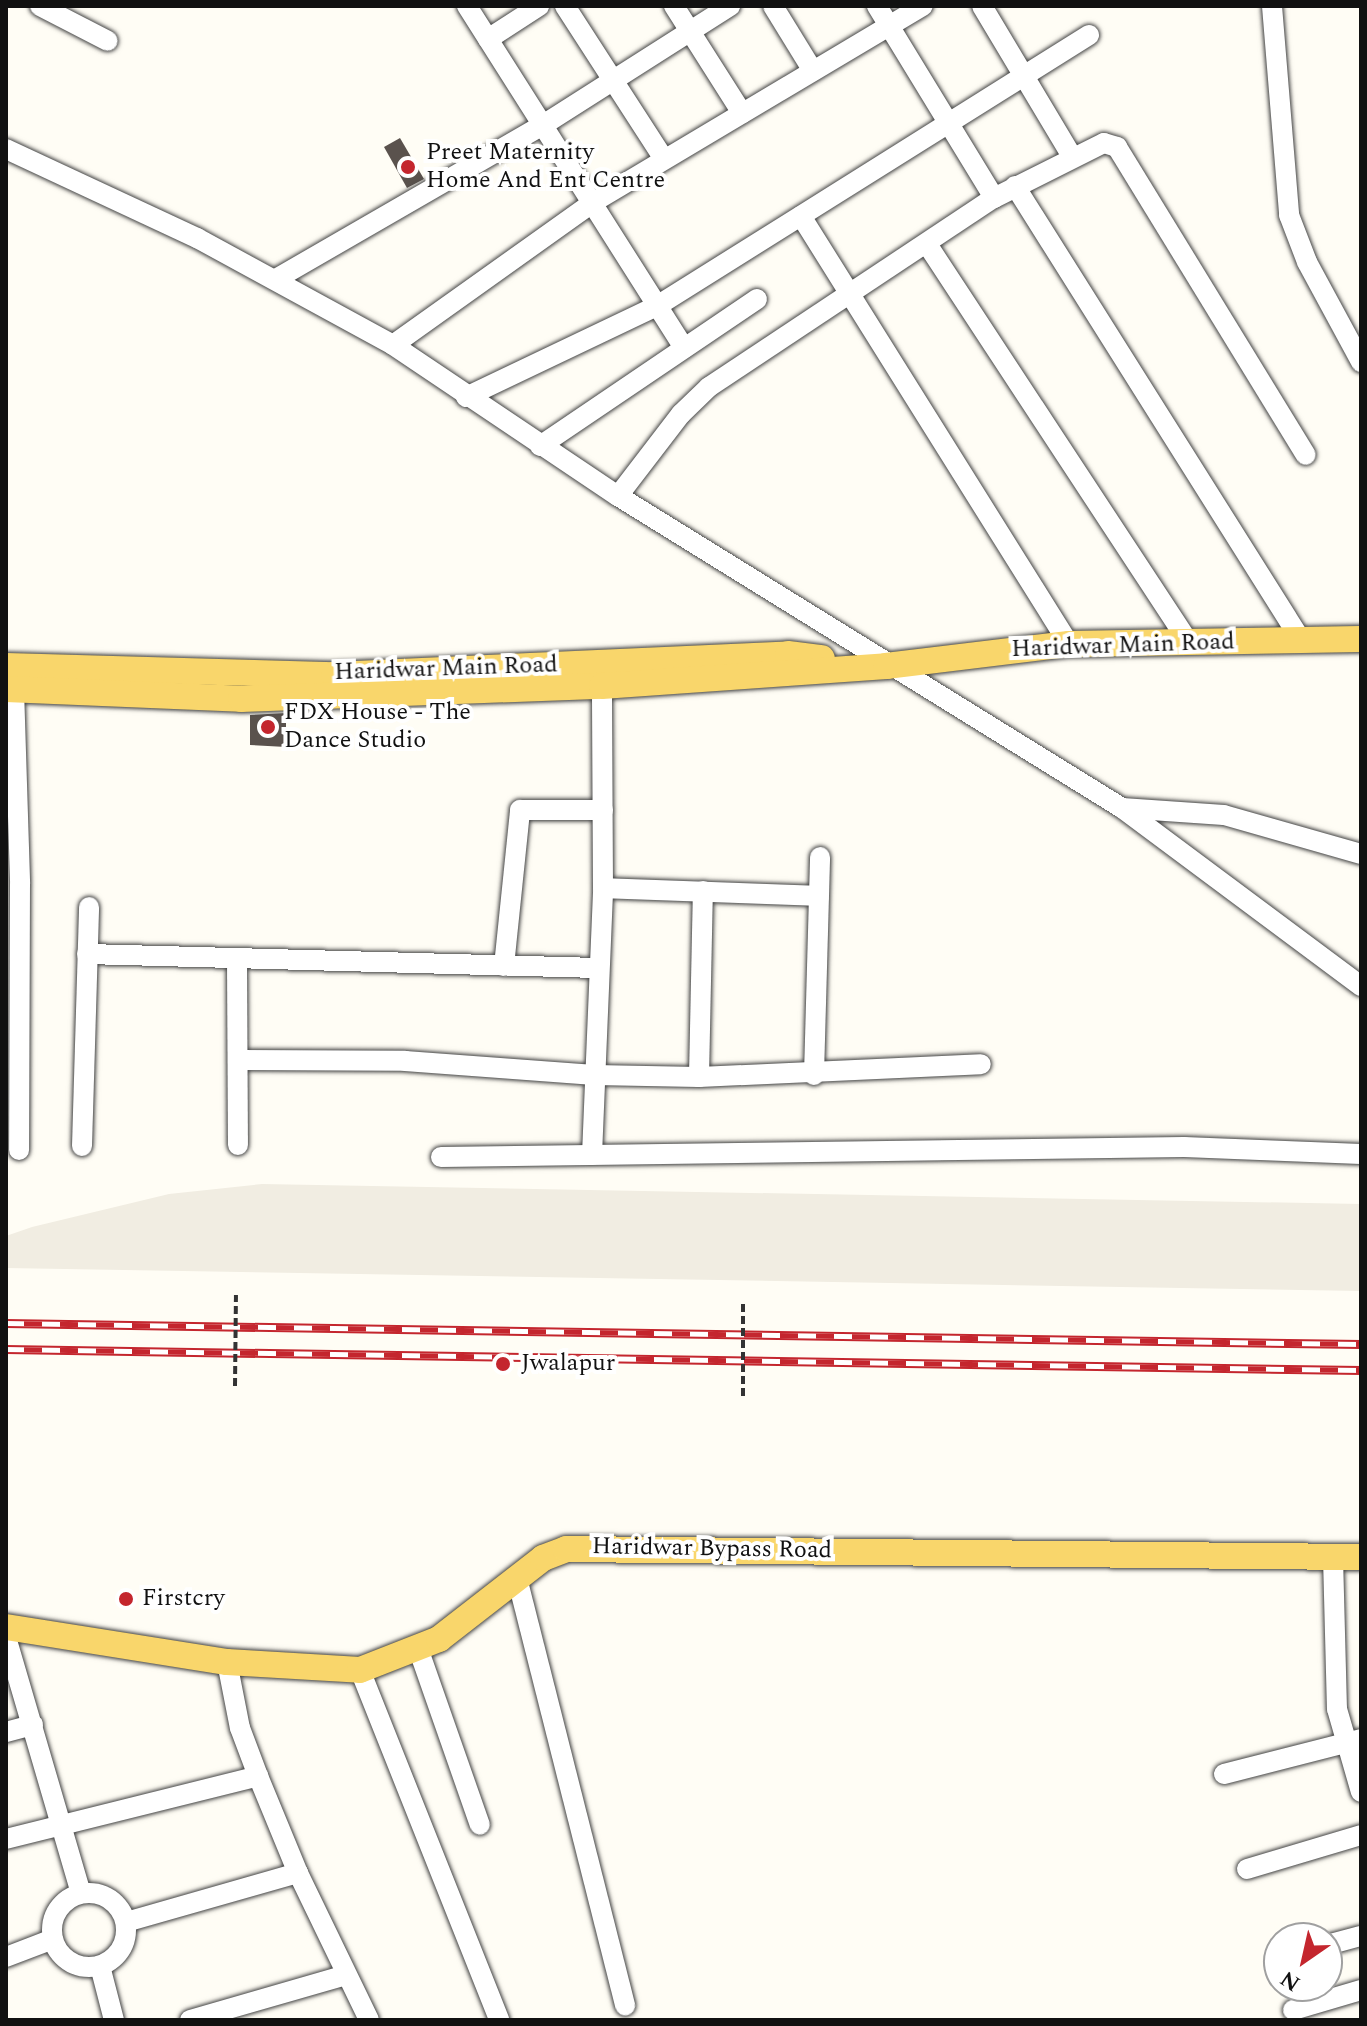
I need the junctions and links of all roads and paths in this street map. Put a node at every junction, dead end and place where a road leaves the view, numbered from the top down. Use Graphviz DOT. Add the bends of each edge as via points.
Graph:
graph roads {
  1 [pos="40,6"];
  2 [pos="467,6"];
  3 [pos="539,6"];
  4 [pos="565,6"];
  5 [pos="674,6"];
  6 [pos="730,6"];
  7 [pos="773,6"];
  8 [pos="877,6"];
  9 [pos="923,6"];
  10 [pos="982,6"];
  11 [pos="1272,6"];
  12 [pos="889,26"];
  13 [pos="691,31"];
  14 [pos="1089,35"];
  15 [pos="488,39"];
  16 [pos="108,41"];
  17 [pos="813,71"];
  18 [pos="1025,75"];
  19 [pos="613,80"];
  20 [pos="742,113"];
  21 [pos="949,123"];
  22 [pos="543,125"];
  23 [pos="6,149"];
  24 [pos="1071,155"];
  25 [pos="664,159"];
  26 [pos="1015,186"];
  27 [pos="994,198"];
  28 [pos="592,203"];
  29 [pos="801,216"];
  30 [pos="927,244"];
  31 [pos="276,279"];
  32 [pos="848,291"];
  33 [pos="757,299"];
  34 [pos="657,306"];
  35 [pos="393,345"];
  36 [pos="684,348"];
  37 [pos="1361,362"];
  38 [pos="466,397"];
  39 [pos="540,446"];
  40 [pos="1306,455"];
  41 [pos="618,496"];
  42 [pos="1361,639"];
  43 [pos="1301,640"];
  44 [pos="1188,642"];
  45 [pos="1069,644"];
  46 [pos="886,666"];
  47 [pos="9,681"];
  48 [pos="602,686"];
  49 [pos="1122,808"];
  50 [pos="603,810"];
  51 [pos="1361,854"];
  52 [pos="820,857"];
  53 [pos="603,888"];
  54 [pos="703,891"];
  55 [pos="819,896"];
  56 [pos="89,907"];
  57 [pos="87,954"];
  58 [pos="237,961"];
  59 [pos="504,966"];
  60 [pos="598,968"];
  61 [pos="1361,986"];
  62 [pos="241,1060"];
  63 [pos="981,1064"];
  64 [pos="594,1075"];
  65 [pos="814,1075"];
  66 [pos="699,1077"];
  67 [pos="12,1106"];
  68 [pos="238,1145"];
  69 [pos="82,1146"];
  70 [pos="19,1150"];
  71 [pos="1361,1154"];
  72 [pos="592,1155"];
  73 [pos="441,1157"];
  74 [pos="236,1295"];
  75 [pos="743,1304"];
  76 [pos="235,1386"];
  77 [pos="743,1396"];
  78 [pos="1333,1557"];
  79 [pos="1361,1557"];
  80 [pos="517,1578"];
  81 [pos="6,1627"];
  82 [pos="6,1637"];
  83 [pos="419,1651"];
  84 [pos="227,1662"];
  85 [pos="360,1670"];
  86 [pos="33,1725"];
  87 [pos="6,1732"];
  88 [pos="1353,1741"];
  89 [pos="1224,1774"];
  90 [pos="258,1776"];
  91 [pos="1361,1792"];
  92 [pos="60,1824"];
  93 [pos="480,1825"];
  94 [pos="1361,1835"];
  95 [pos="6,1839"];
  96 [pos="1247,1869"];
  97 [pos="298,1873"];
  98 [pos="81,1893"];
  99 [pos="126,1922"];
  100 [pos="53,1939"];
  101 [pos="6,1957"];
  102 [pos="100,1966"];
  103 [pos="346,1975"];
  104 [pos="1361,1990"];
  105 [pos="625,2006"];
  106 [pos="1293,2010"];
  107 [pos="114,2020"];
  108 [pos="190,2020"];
  109 [pos="369,2020"];
  110 [pos="499,2020"];
  1 -- 16 [label="street"];
  2 -- 15 [label="street"];
  3 -- 15 [label="street"];
  4 -- 19 [label="street"];
  5 -- 13 [label="street"];
  6 -- 13 [label="street"];
  7 -- 17 [label="street"];
  8 -- 12 [label="street"];
  9 -- 12 [label="street"];
  10 -- 18 [label="street"];
  11 -- 37 [label="street" via="1289,215 1307,262"];
  12 -- 17 [label="street"];
  12 -- 21 [label="street"];
  13 -- 19 [label="street"];
  13 -- 20 [label="street"];
  14 -- 18 [label="street"];
  15 -- 22 [label="street"];
  17 -- 20 [label="street"];
  18 -- 21 [label="street"];
  18 -- 24 [label="street"];
  19 -- 22 [label="street"];
  19 -- 25 [label="street"];
  20 -- 25 [label="street"];
  21 -- 27 [label="street"];
  21 -- 29 [label="street"];
  22 -- 28 [label="street"];
  22 -- 31 [label="street"];
  23 -- 31 [label="street"];
  24 -- 26 [label="street"];
  24 -- 40 [label="street" via="1104,143 1117,147"];
  25 -- 28 [label="street"];
  26 -- 27 [label="street"];
  26 -- 43 [label="street"];
  27 -- 30 [label="street"];
  28 -- 34 [label="street"];
  28 -- 35 [label="street"];
  29 -- 32 [label="street"];
  29 -- 34 [label="street"];
  30 -- 32 [label="street"];
  30 -- 44 [label="street"];
  31 -- 35 [label="street"];
  32 -- 41 [label="street" via="709,387 681,414"];
  32 -- 45 [label="street"];
  33 -- 36 [label="street"];
  34 -- 36 [label="street"];
  34 -- 38 [label="street"];
  35 -- 38 [label="street"];
  36 -- 39 [label="street"];
  38 -- 39 [label="street"];
  39 -- 41 [label="street"];
  41 -- 46 [label="street"];
  42 -- 43 [label="main road, Haridwar Main Road"];
  43 -- 44 [label="main road, Haridwar Main Road"];
  44 -- 45 [label="main road, Haridwar Main Road"];
  45 -- 46 [label="main road, Haridwar Main Road"];
  46 -- 47 [label="main road, Haridwar Main Road" via="788,654 334,675"];
  46 -- 48 [label="main road, Haridwar Main Road"];
  46 -- 49 [label="street"];
  47 -- 48 [label="main road, Haridwar Main Road" via="241,699"];
  47 -- 67 [label="street" via="20,884"];
  48 -- 50 [label="street"];
  49 -- 51 [label="street" via="1224,815"];
  49 -- 61 [label="street"];
  50 -- 53 [label="street"];
  50 -- 59 [label="street" via="520,810"];
  52 -- 55 [label="street"];
  53 -- 54 [label="street"];
  53 -- 60 [label="street"];
  54 -- 55 [label="street"];
  54 -- 66 [label="street"];
  55 -- 65 [label="street"];
  56 -- 57 [label="street"];
  57 -- 58 [label="street"];
  57 -- 69 [label="street"];
  58 -- 59 [label="street"];
  58 -- 62 [label="street"];
  59 -- 60 [label="street"];
  60 -- 64 [label="street"];
  62 -- 64 [label="street" via="405,1061"];
  62 -- 68 [label="street"];
  63 -- 65 [label="street"];
  64 -- 66 [label="street"];
  64 -- 72 [label="street"];
  65 -- 66 [label="street"];
  67 -- 70 [label="street"];
  71 -- 72 [label="street" via="1184,1147"];
  72 -- 73 [label="street"];
  74 -- 76 [label="path, bridge"];
  75 -- 77 [label="path, bridge"];
  78 -- 79 [label="main road, Haridwar Bypass Road"];
  78 -- 80 [label="main road, Haridwar Bypass Road" via="597,1546 543,1558"];
  78 -- 88 [label="street" via="1334,1682"];
  80 -- 83 [label="main road, Haridwar Bypass Road"];
  80 -- 105 [label="street"];
  81 -- 84 [label="main road, Haridwar Bypass Road"];
  82 -- 86 [label="street"];
  83 -- 85 [label="main road, Haridwar Bypass Road"];
  83 -- 93 [label="street"];
  84 -- 85 [label="main road, Haridwar Bypass Road"];
  84 -- 90 [label="street" via="240,1728"];
  85 -- 110 [label="street"];
  86 -- 87 [label="street"];
  86 -- 92 [label="street"];
  88 -- 89 [label="street"];
  88 -- 91 [label="street"];
  90 -- 92 [label="street"];
  90 -- 97 [label="street"];
  92 -- 95 [label="street"];
  92 -- 98 [label="street"];
  94 -- 96 [label="street"];
  97 -- 99 [label="street"];
  97 -- 103 [label="street"];
  98 -- 99 [label="street" via="114,1902"];
  98 -- 100 [label="street" via="61,1905"];
  99 -- 102 [label="street" via="118,1954"];
  100 -- 101 [label="street"];
  100 -- 102 [label="street" via="77,1965"];
  102 -- 107 [label="street"];
  103 -- 108 [label="street"];
  103 -- 109 [label="street"];
  104 -- 106 [label="street"];
}
